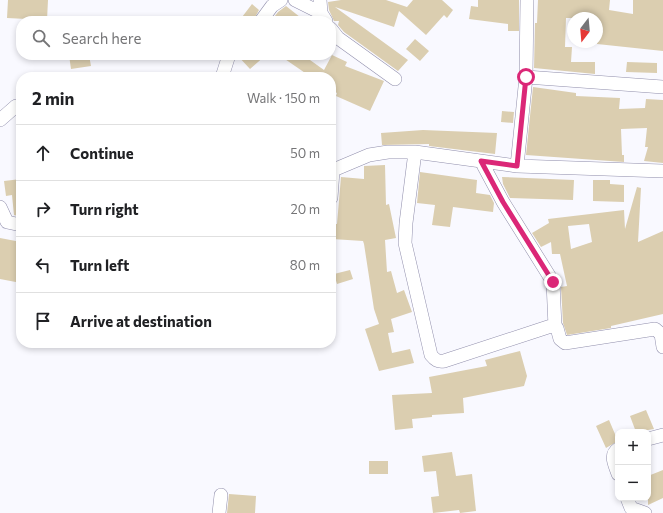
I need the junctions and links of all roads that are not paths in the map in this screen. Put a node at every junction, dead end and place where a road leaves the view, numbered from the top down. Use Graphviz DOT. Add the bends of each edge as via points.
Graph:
graph roads {
  1 [pos="281,0"];
  2 [pos="295,0"];
  3 [pos="527,0"];
  4 [pos="322,11"];
  5 [pos="265,16"];
  6 [pos="336,35"];
  7 [pos="227,60"];
  8 [pos="224,72"];
  9 [pos="526,77"];
  10 [pos="395,79"];
  11 [pos="663,87"];
  12 [pos="16,106"];
  13 [pos="0,120"];
  14 [pos="416,152"];
  15 [pos="481,161"];
  16 [pos="517,166"];
  17 [pos="336,170"];
  18 [pos="663,171"];
  19 [pos="0,207"];
  20 [pos="16,224"];
  21 [pos="556,327"];
  22 [pos="663,348"];
  23 [pos="663,435"];
  24 [pos="651,438"];
  25 [pos="615,452"];
  26 [pos="615,466"];
  27 [pos="221,495"];
  28 [pos="628,501"];
  29 [pos="219,513"];
  30 [pos="645,513"];
  1 -- 5 [label="street" via="272,6"];
  2 -- 4 [label="street"];
  3 -- 9 [label="street"];
  6 -- 10 [label="street"];
  7 -- 8 [label="street"];
  9 -- 11 [label="street"];
  9 -- 16 [label="street"];
  12 -- 13 [label="street"];
  14 -- 15 [label="street"];
  14 -- 17 [label="street" via="373,154"];
  14 -- 21 [label="street" via="406,223 406,243 434,359 444,361"];
  15 -- 16 [label="street"];
  15 -- 21 [label="street" via="503,202 553,282"];
  16 -- 18 [label="street"];
  19 -- 20 [label="street" via="7,222"];
  21 -- 22 [label="street" via="560,339 565,343 654,328 661,334"];
  23 -- 24 [label="street"];
  25 -- 26 [label="street" via="612,458"];
  27 -- 29 [label="street"];
  28 -- 30 [label="street" via="631,508"];
}
